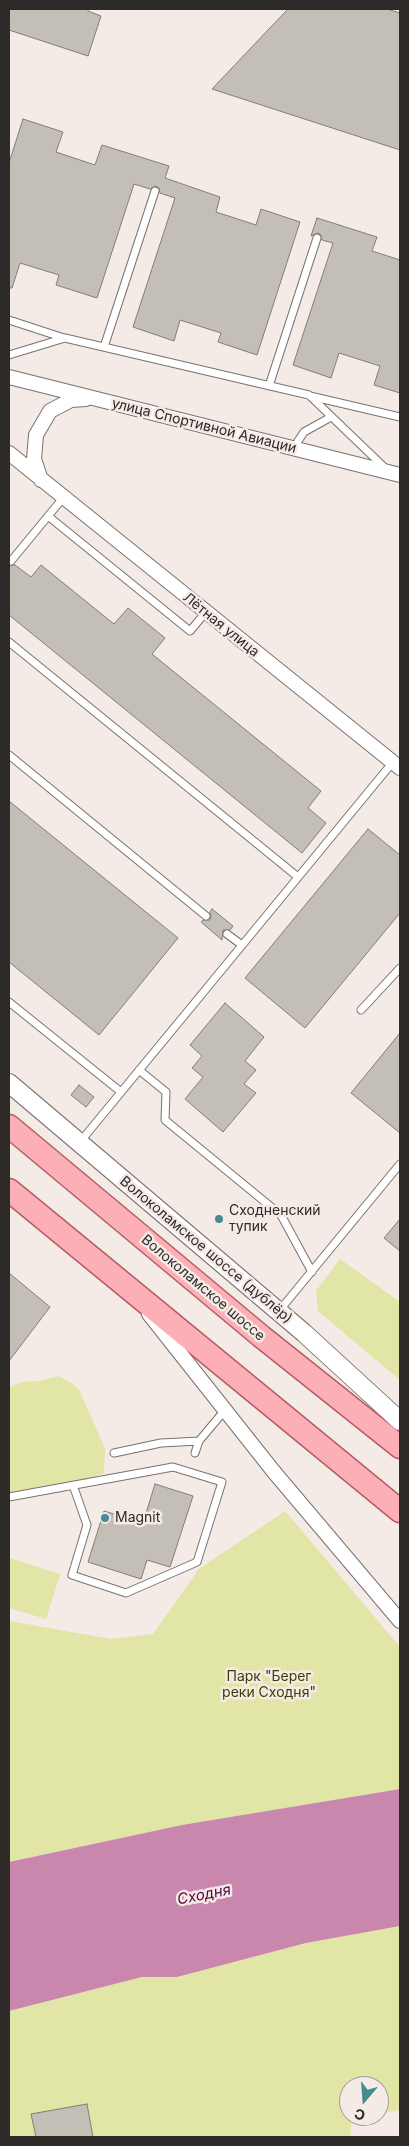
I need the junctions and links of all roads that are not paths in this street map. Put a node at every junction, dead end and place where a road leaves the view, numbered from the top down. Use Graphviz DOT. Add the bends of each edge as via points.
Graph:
graph roads {
  1 [pos="155,191"];
  2 [pos="317,238"];
  3 [pos="9,320"];
  4 [pos="65,338"];
  5 [pos="104,347"];
  6 [pos="9,355"];
  7 [pos="9,377"];
  8 [pos="269,386"];
  9 [pos="309,396"];
  10 [pos="94,398"];
  11 [pos="331,417"];
  12 [pos="400,417"];
  13 [pos="296,449"];
  14 [pos="9,453"];
  15 [pos="395,474"];
  16 [pos="42,481"];
  17 [pos="63,498"];
  18 [pos="48,516"];
  19 [pos="11,562"];
  20 [pos="206,612"];
  21 [pos="9,642"];
  22 [pos="9,755"];
  23 [pos="396,765"];
  24 [pos="298,877"];
  25 [pos="206,916"];
  26 [pos="227,934"];
  27 [pos="242,945"];
  28 [pos="400,968"];
  29 [pos="9,1002"];
  30 [pos="361,1010"];
  31 [pos="139,1070"];
  32 [pos="9,1083"];
  33 [pos="121,1092"];
  34 [pos="9,1126"];
  35 [pos="80,1143"];
  36 [pos="400,1164"];
  37 [pos="9,1190"];
  38 [pos="312,1272"];
  39 [pos="130,1290"];
  40 [pos="279,1312"];
  41 [pos="355,1380"];
  42 [pos="225,1410"];
  43 [pos="400,1410"];
  44 [pos="400,1420"];
  45 [pos="199,1442"];
  46 [pos="400,1447"];
  47 [pos="114,1453"];
  48 [pos="195,1453"];
  49 [pos="73,1485"];
  50 [pos="9,1497"];
  51 [pos="400,1511"];
  52 [pos="400,1620"];
  1 -- 5 [label="lane"];
  2 -- 8 [label="lane"];
  3 -- 4 [label="lane"];
  4 -- 5 [label="lane"];
  4 -- 6 [label="lane"];
  5 -- 8 [label="lane"];
  7 -- 10 [label="street, улица Спортивной Авиации"];
  8 -- 9 [label="lane"];
  9 -- 11 [label="lane"];
  9 -- 12 [label="lane"];
  10 -- 13 [label="street, улица Спортивной Авиации"];
  10 -- 16 [label="street" via="71,400 50,411 36,435 34,459"];
  11 -- 13 [label="lane" via="304,432"];
  11 -- 15 [label="lane"];
  13 -- 15 [label="street, улица Спортивной Авиации"];
  14 -- 16 [label="street, Лётная улица"];
  16 -- 17 [label="street, Лётная улица"];
  17 -- 18 [label="lane"];
  17 -- 20 [label="street, Лётная улица"];
  18 -- 19 [label="lane"];
  18 -- 20 [label="lane" via="190,631"];
  20 -- 23 [label="street, Лётная улица"];
  21 -- 24 [label="lane"];
  22 -- 25 [label="lane"];
  23 -- 24 [label="lane"];
  24 -- 27 [label="lane"];
  26 -- 27 [label="lane"];
  27 -- 31 [label="lane"];
  28 -- 30 [label="lane"];
  29 -- 33 [label="lane"];
  31 -- 33 [label="lane"];
  31 -- 38 [label="lane" via="166,1092 166,1120 281,1215"];
  32 -- 35 [label="street, Волоколамское шоссе (дублёр)"];
  33 -- 35 [label="lane"];
  34 -- 46 [label="main road, Волоколамское шоссе" via="262,1337"];
  35 -- 40 [label="street, Волоколамское шоссе (дублёр)"];
  36 -- 38 [label="lane"];
  37 -- 39 [label="main road"];
  38 -- 40 [label="lane"];
  39 -- 42 [label="street"];
  39 -- 51 [label="main road"];
  40 -- 41 [label="street, Волоколамское шоссе (дублёр)"];
  41 -- 43 [label="street"];
  41 -- 44 [label="street, Волоколамское шоссе (дублёр)"];
  42 -- 45 [label="lane"];
  42 -- 52 [label="street"];
  45 -- 47 [label="lane" via="161,1443"];
  45 -- 48 [label="lane"];
  49 -- 49 [label="lane" via="173,1467 222,1482 197,1562 126,1593 72,1575 87,1525"];
  49 -- 50 [label="lane"];
}
